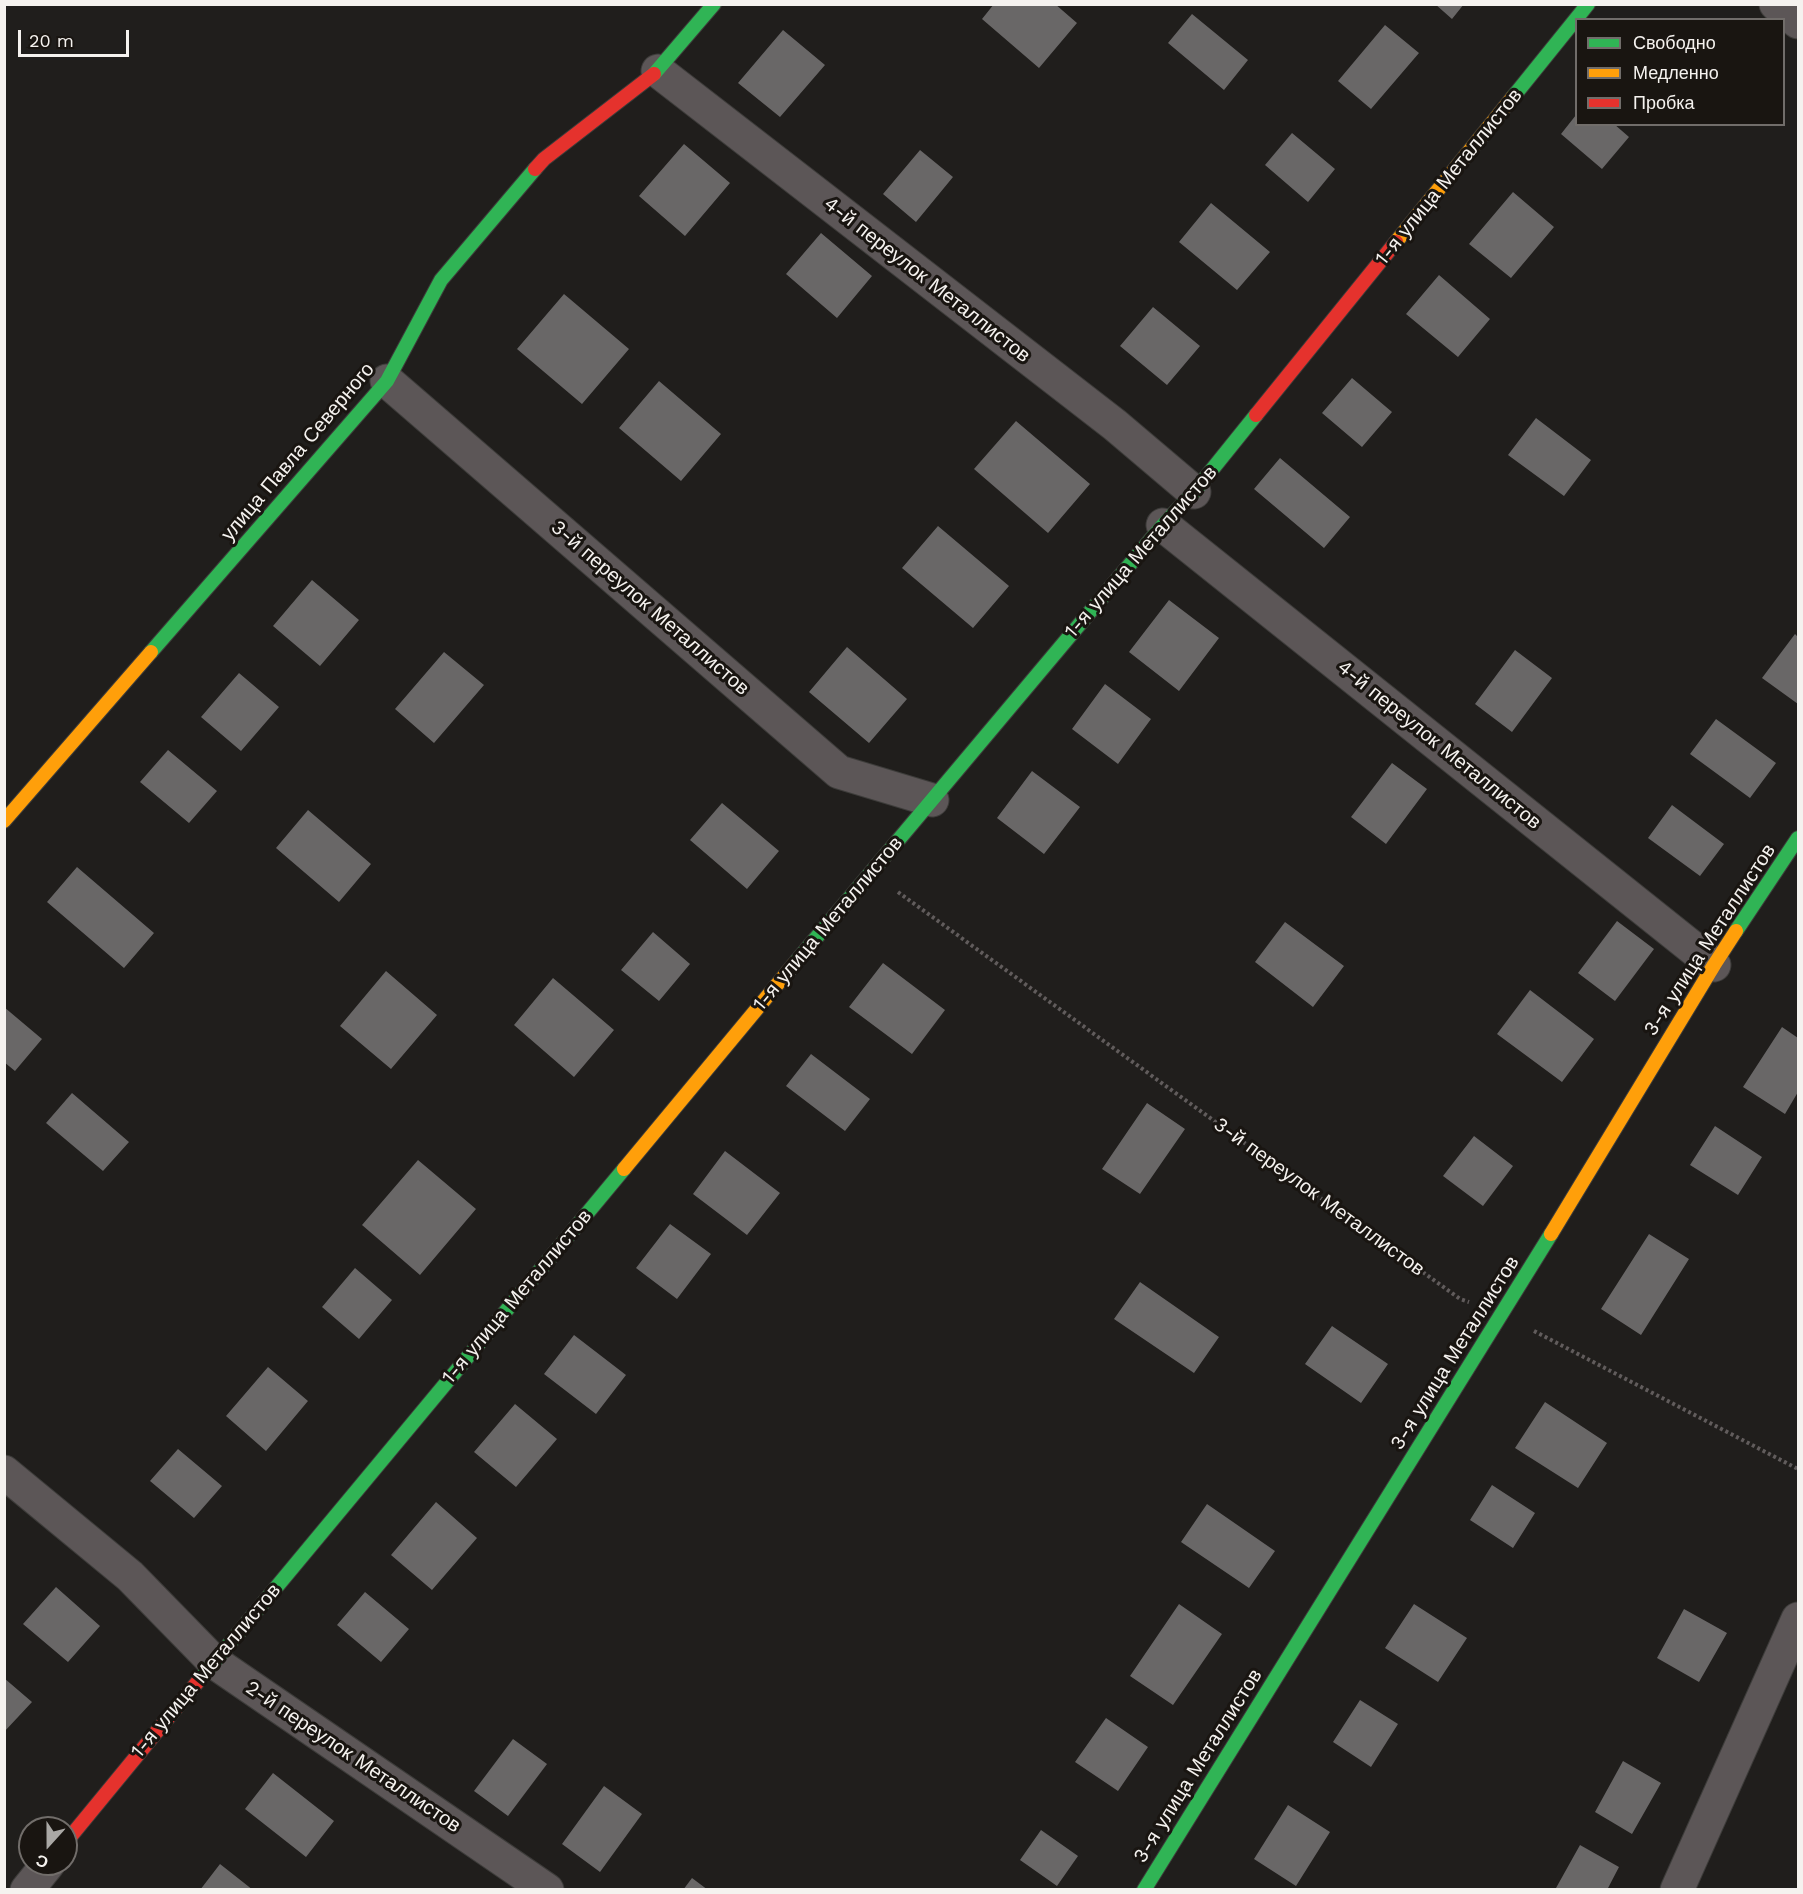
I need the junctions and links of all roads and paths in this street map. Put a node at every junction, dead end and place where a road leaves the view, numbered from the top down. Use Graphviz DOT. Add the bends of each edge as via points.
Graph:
graph roads {
  1 [pos="714,4"];
  2 [pos="1588,4"];
  3 [pos="1776,4"];
  4 [pos="1577,18"];
  5 [pos="1575,20"];
  6 [pos="1798,22"];
  7 [pos="658,71"];
  8 [pos="387,381"];
  9 [pos="1194,492"];
  10 [pos="1162,525"];
  11 [pos="932,800"];
  12 [pos="4,821"];
  13 [pos="1798,838"];
  14 [pos="871,872"];
  15 [pos="1714,964"];
  16 [pos="1502,1314"];
  17 [pos="1798,1469"];
  18 [pos="4,1472"];
  19 [pos="1798,1619"];
  20 [pos="214,1662"];
  21 [pos="78,1827"];
  22 [pos="38,1876"];
  23 [pos="27,1890"];
  24 [pos="547,1890"];
  25 [pos="1144,1890"];
  26 [pos="1677,1890"];
  1 -- 7 [label="street, улица Павла Северного"];
  2 -- 4 [label="street, 1-я улица Металлистов"];
  3 -- 6 [label="street"];
  5 -- 9 [label="street, 1-я улица Металлистов"];
  7 -- 8 [label="street, улица Павла Северного" via="544,159 441,280"];
  7 -- 9 [label="street, 4-й переулок Металлистов" via="1115,425"];
  8 -- 11 [label="street, 3-й переулок Металлистов" via="839,772"];
  8 -- 12 [label="street, улица Павла Северного"];
  9 -- 10 [label="street, 1-я улица Металлистов"];
  10 -- 11 [label="street, 1-я улица Металлистов"];
  10 -- 15 [label="street, 4-й переулок Металлистов"];
  11 -- 14 [label="street, 1-я улица Металлистов"];
  13 -- 15 [label="street, 3-я улица Металлистов"];
  14 -- 16 [label="path, 3-й переулок Металлистов" via="1460,1299"];
  14 -- 20 [label="street, 1-я улица Металлистов"];
  15 -- 16 [label="street, 3-я улица Металлистов"];
  16 -- 17 [label="path, 3-й переулок Металлистов"];
  16 -- 25 [label="street, 3-я улица Металлистов"];
  18 -- 20 [label="street, 2-й переулок Металлистов" via="130,1576"];
  19 -- 26 [label="street"];
  20 -- 21 [label="street, 1-я улица Металлистов"];
  20 -- 24 [label="street, 2-й переулок Металлистов"];
  22 -- 23 [label="street"];
}
